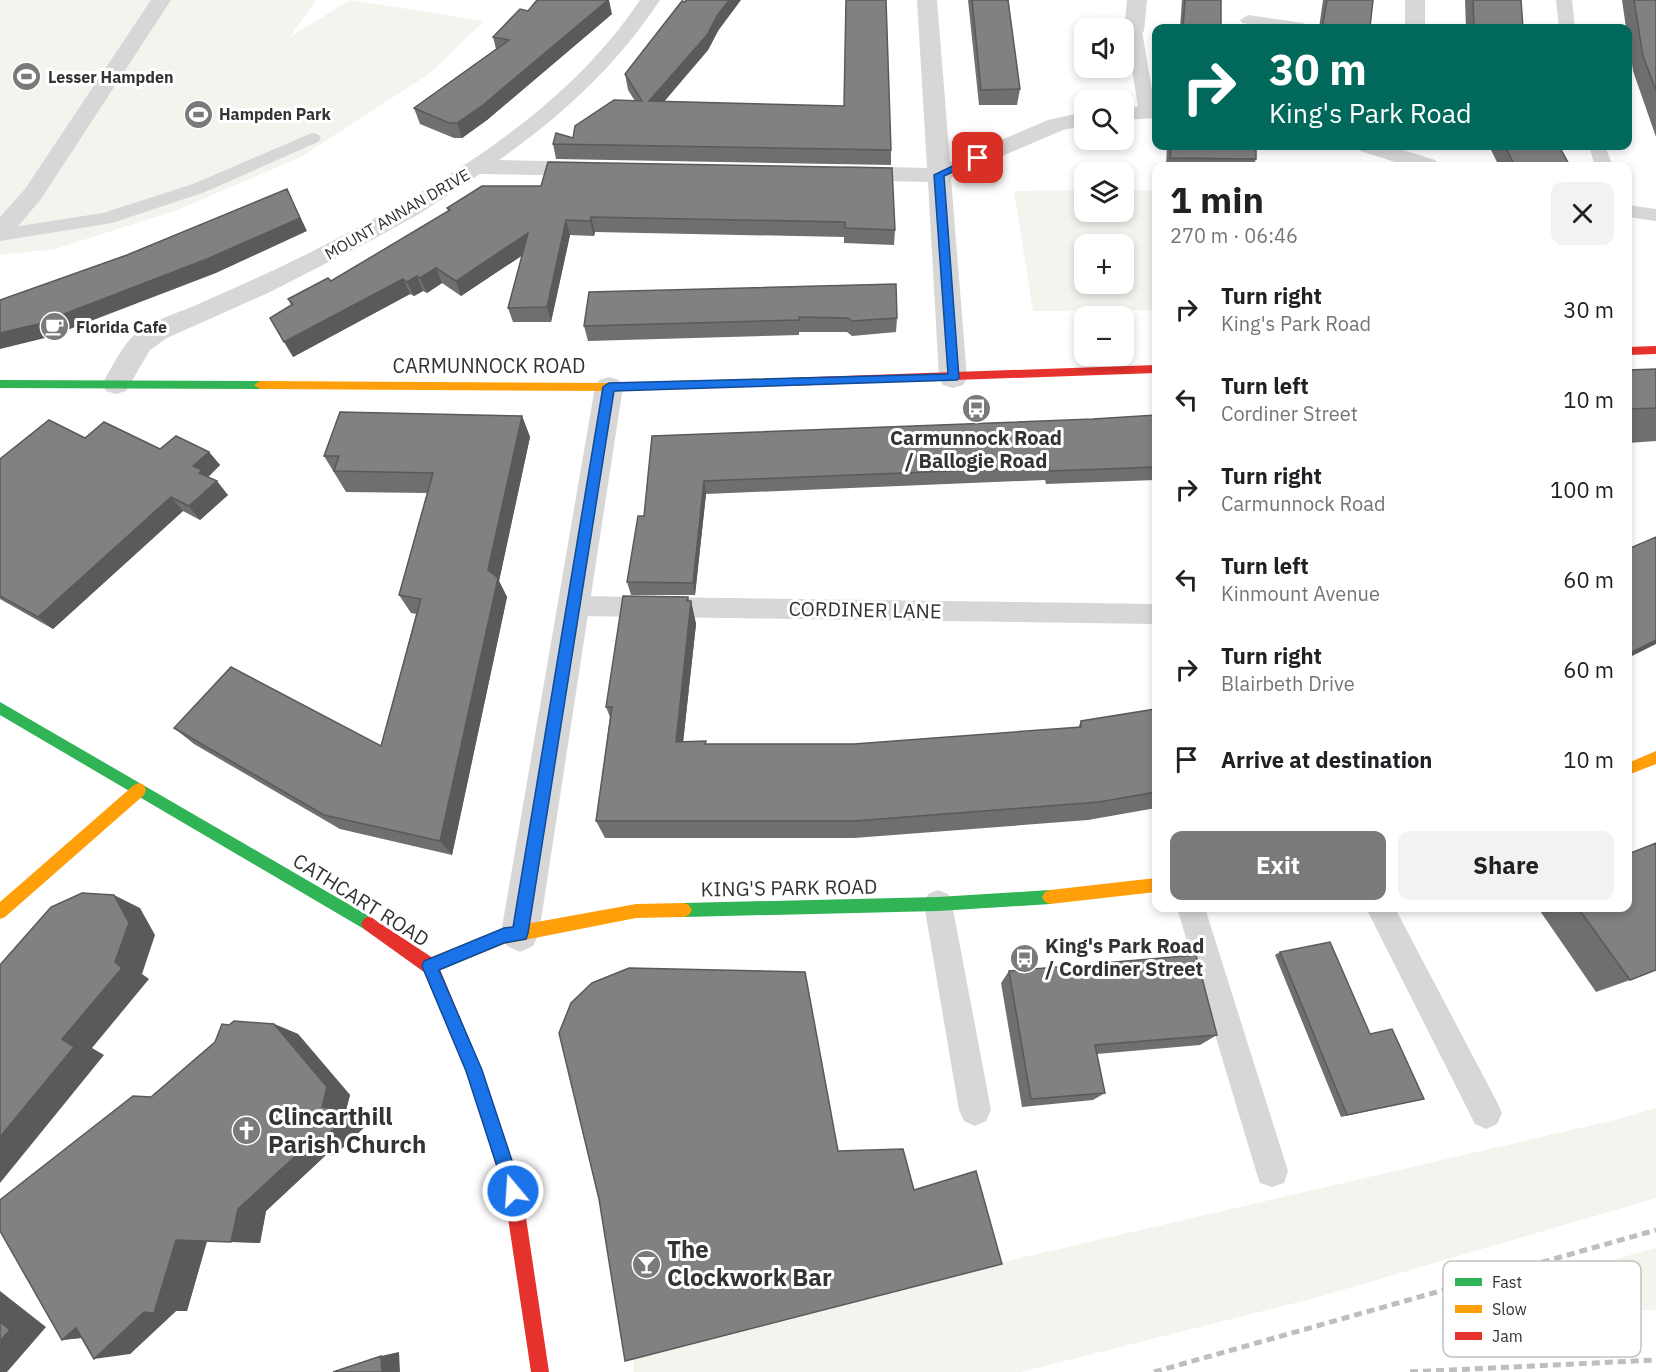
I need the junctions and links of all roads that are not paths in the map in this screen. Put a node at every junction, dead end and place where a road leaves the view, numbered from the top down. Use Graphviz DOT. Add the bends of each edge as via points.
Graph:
graph roads {
  1 [pos="161,0"];
  2 [pos="650,0"];
  3 [pos="927,0"];
  4 [pos="1137,0"];
  5 [pos="1254,0"];
  6 [pos="1415,0"];
  7 [pos="1564,0"];
  8 [pos="1246,24"];
  9 [pos="1415,24"];
  10 [pos="1567,24"];
  11 [pos="1134,31"];
  12 [pos="1152,112"];
  13 [pos="1134,113"];
  14 [pos="1074,121"];
  15 [pos="312,138"];
  16 [pos="1386,150"];
  17 [pos="1426,159"];
  18 [pos="477,167"];
  19 [pos="607,169"];
  20 [pos="832,173"];
  21 [pos="939,175"];
  22 [pos="1632,211"];
  23 [pos="1656,214"];
  24 [pos="0,234"];
  25 [pos="1656,350"];
  26 [pos="1632,351"];
  27 [pos="1152,369"];
  28 [pos="953,378"];
  29 [pos="0,384"];
  30 [pos="116,384"];
  31 [pos="609,387"];
  32 [pos="573,606"];
  33 [pos="1152,614"];
  34 [pos="0,708"];
  35 [pos="1656,757"];
  36 [pos="1632,767"];
  37 [pos="139,790"];
  38 [pos="1152,886"];
  39 [pos="938,904"];
  40 [pos="0,912"];
  41 [pos="1192,912"];
  42 [pos="1382,912"];
  43 [pos="520,933"];
  44 [pos="430,966"];
  45 [pos="975,1110"];
  46 [pos="1486,1113"];
  47 [pos="1272,1171"];
  48 [pos="540,1372"];
  1 -- 24 [label="street" via="33,194"];
  2 -- 18 [label="street, MOUNT ANNAN DRIVE" via="575,88"];
  3 -- 21 [label="street"];
  4 -- 11 [label="street"];
  5 -- 8 [label="lane"];
  6 -- 9 [label="street"];
  7 -- 10 [label="lane"];
  11 -- 12 [label="lane"];
  12 -- 13 [label="street"];
  14 -- 21 [label="street" via="1056,125"];
  15 -- 24 [label="lane" via="199,188 105,219"];
  16 -- 17 [label="street"];
  18 -- 19 [label="street"];
  18 -- 30 [label="street, MOUNT ANNAN DRIVE" via="325,256 158,332 141,344"];
  20 -- 21 [label="street"];
  21 -- 28 [label="street"];
  22 -- 23 [label="lane"];
  25 -- 26 [label="street"];
  27 -- 28 [label="street, CARMUNNOCK ROAD"];
  28 -- 31 [label="street, CARMUNNOCK ROAD"];
  29 -- 30 [label="street, CARMUNNOCK ROAD"];
  30 -- 31 [label="street, CARMUNNOCK ROAD"];
  31 -- 32 [label="street"];
  32 -- 33 [label="lane, CORDINER LANE"];
  32 -- 43 [label="street"];
  34 -- 37 [label="street, CATHCART ROAD"];
  35 -- 36 [label="street"];
  37 -- 40 [label="street"];
  37 -- 44 [label="street, CATHCART ROAD" via="360,918"];
  38 -- 39 [label="street, KING'S PARK ROAD" via="1070,896"];
  39 -- 43 [label="street, KING'S PARK ROAD" via="636,911"];
  39 -- 45 [label="lane"];
  41 -- 47 [label="lane"];
  42 -- 46 [label="lane"];
  43 -- 44 [label="street, KING'S PARK ROAD"];
  44 -- 48 [label="street, CATHCART ROAD" via="474,1070 513,1191"];
}
